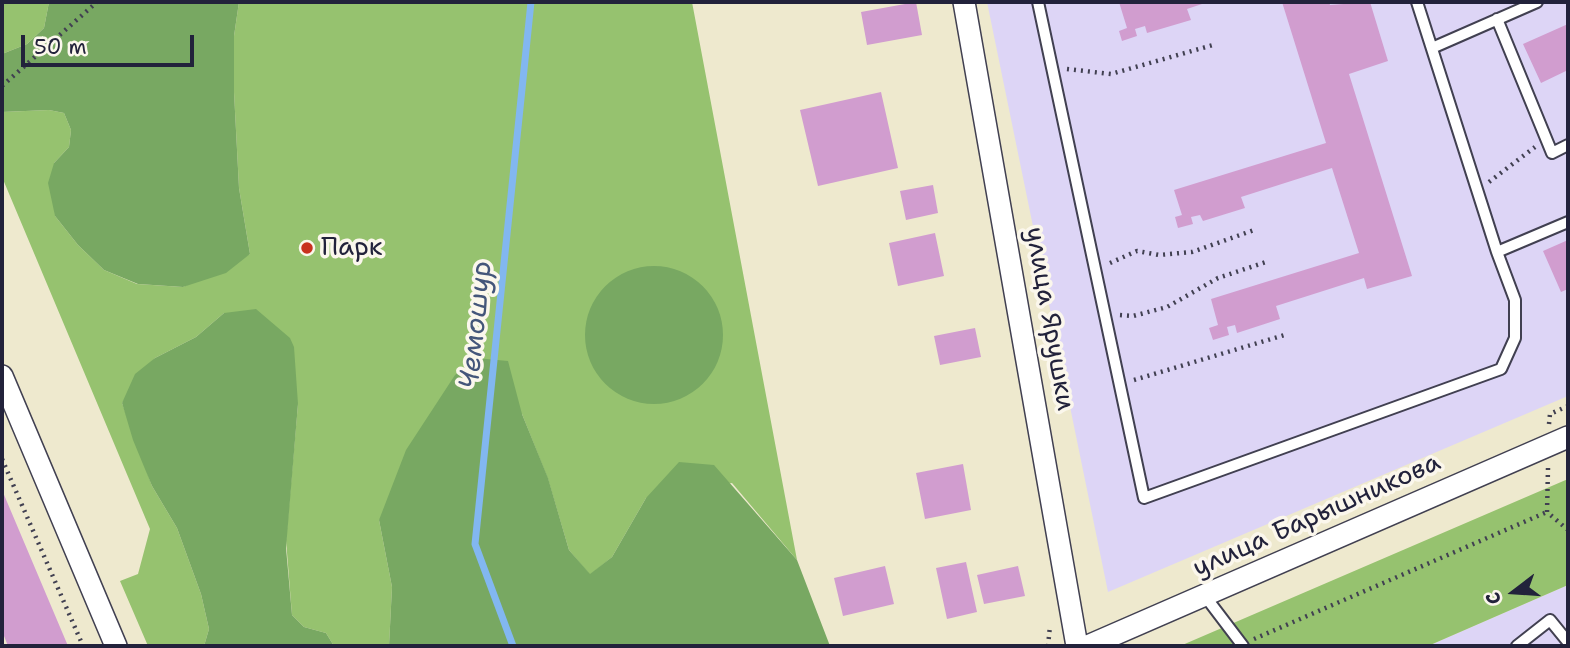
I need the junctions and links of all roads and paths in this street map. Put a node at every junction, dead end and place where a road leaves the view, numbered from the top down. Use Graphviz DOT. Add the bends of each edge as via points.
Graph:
graph roads {
  1 [pos="97,2"];
  2 [pos="964,2"];
  3 [pos="1038,2"];
  4 [pos="1417,2"];
  5 [pos="1537,2"];
  6 [pos="1497,19"];
  7 [pos="1213,45"];
  8 [pos="1432,48"];
  9 [pos="1052,68"];
  10 [pos="2,86"];
  11 [pos="1546,139"];
  12 [pos="1568,145"];
  13 [pos="1478,191"];
  14 [pos="1568,222"];
  15 [pos="1257,229"];
  16 [pos="1497,253"];
  17 [pos="1269,261"];
  18 [pos="1097,277"];
  19 [pos="1105,315"];
  20 [pos="1288,334"];
  21 [pos="2,376"];
  22 [pos="1120,384"];
  23 [pos="1568,437"];
  24 [pos="1548,446"];
  25 [pos="2,459"];
  26 [pos="1547,512"];
  27 [pos="1568,530"];
  28 [pos="1205,596"];
  29 [pos="1568,642"];
  30 [pos="1242,645"];
  31 [pos="83,646"];
  32 [pos="116,646"];
  33 [pos="1077,646"];
  34 [pos="1088,646"];
  35 [pos="1517,646"];
  1 -- 10 [label="path"];
  2 -- 33 [label="street, улица Ярушки"];
  3 -- 9 [label="lane"];
  4 -- 8 [label="lane"];
  5 -- 6 [label="lane"];
  6 -- 8 [label="lane"];
  6 -- 11 [label="lane"];
  7 -- 9 [label="path" via="1111,74"];
  8 -- 13 [label="lane"];
  9 -- 18 [label="lane"];
  11 -- 12 [label="lane" via="1552,153"];
  11 -- 13 [label="path"];
  13 -- 16 [label="lane"];
  14 -- 16 [label="lane"];
  15 -- 18 [label="path" via="1192,252 1159,255 1137,251 1114,259"];
  16 -- 22 [label="lane" via="1515,300 1515,338 1501,369 1144,498"];
  17 -- 19 [label="path" via="1218,278 1167,307 1133,316"];
  18 -- 19 [label="lane"];
  19 -- 22 [label="lane"];
  20 -- 22 [label="path"];
  21 -- 32 [label="street"];
  23 -- 24 [label="street, улица Барышникова"];
  24 -- 26 [label="path"];
  24 -- 28 [label="street, улица Барышникова"];
  25 -- 31 [label="path"];
  26 -- 27 [label="path"];
  26 -- 30 [label="path"];
  28 -- 30 [label="lane"];
  28 -- 34 [label="street, улица Барышникова"];
  29 -- 35 [label="lane" via="1550,620"];
}
